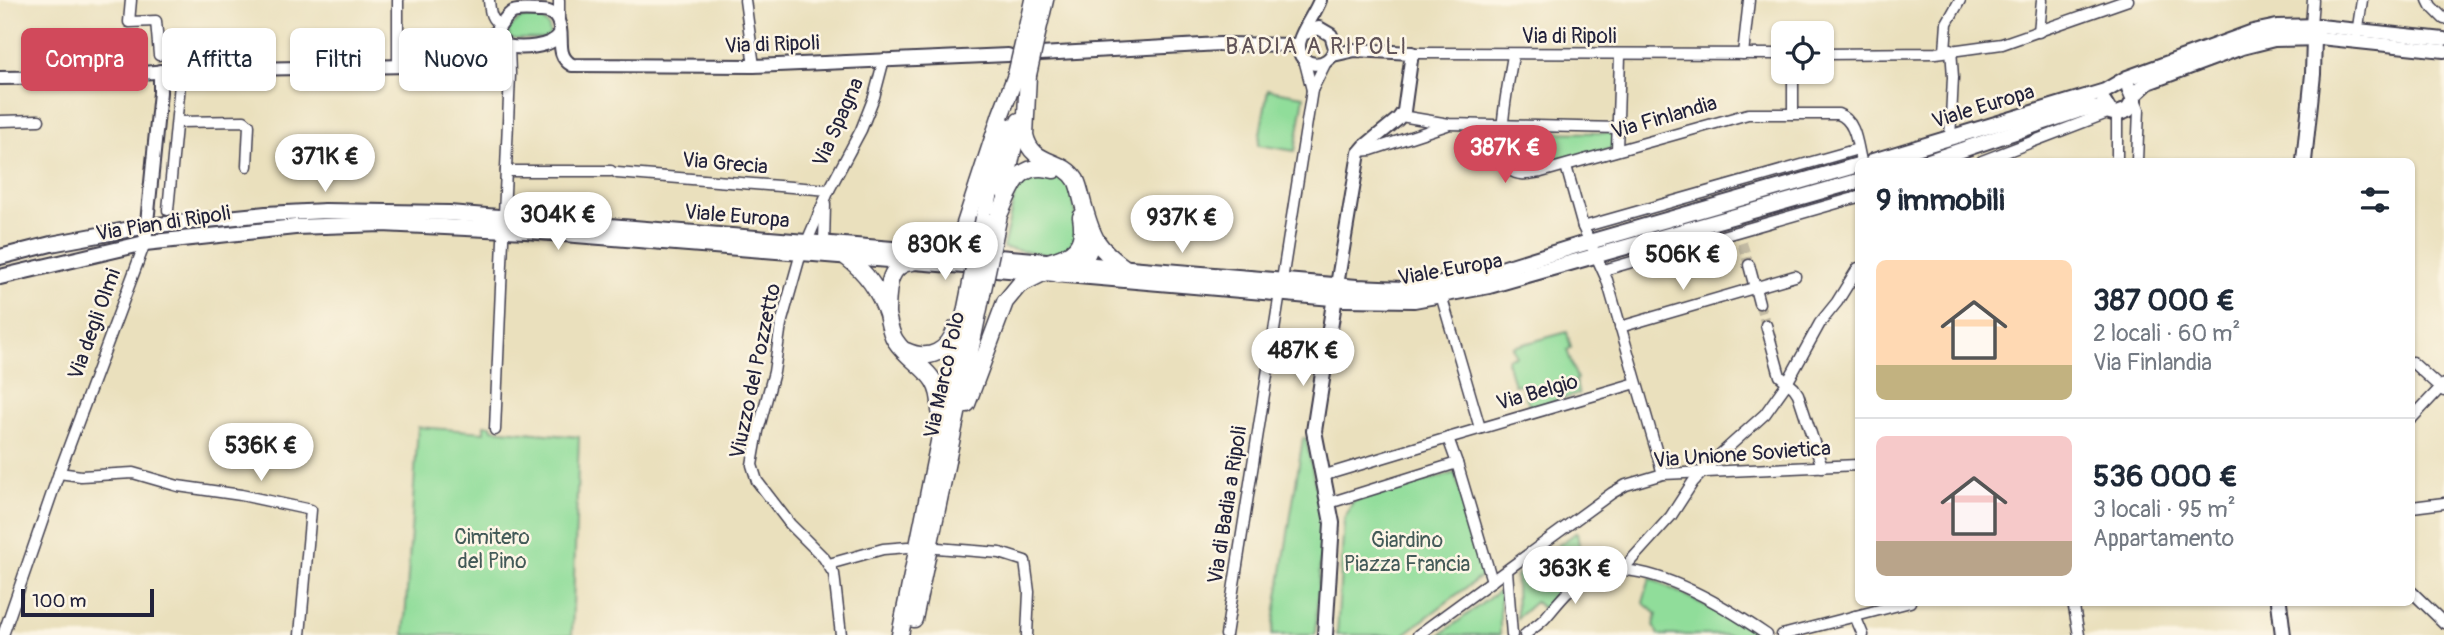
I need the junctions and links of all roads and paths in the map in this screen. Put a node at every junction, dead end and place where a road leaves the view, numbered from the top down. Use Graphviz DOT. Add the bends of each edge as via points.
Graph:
graph roads {
  1 [pos="131,0"];
  2 [pos="398,0"];
  3 [pos="489,0"];
  4 [pos="557,0"];
  5 [pos="745,0"];
  6 [pos="1033,0"];
  7 [pos="1045,0"];
  8 [pos="1749,0"];
  9 [pos="1960,0"];
  10 [pos="2042,0"];
  11 [pos="2128,0"];
  12 [pos="2313,0"];
  13 [pos="2362,0"];
  14 [pos="2428,0"];
  15 [pos="1320,1"];
  16 [pos="539,11"];
  17 [pos="513,12"];
  18 [pos="2444,19"];
  19 [pos="500,27"];
  20 [pos="560,29"];
  21 [pos="2039,32"];
  22 [pos="2316,32"];
  23 [pos="1305,33"];
  24 [pos="1331,34"];
  25 [pos="1031,35"];
  26 [pos="2357,36"];
  27 [pos="2444,39"];
  28 [pos="1299,45"];
  29 [pos="512,47"];
  30 [pos="1355,50"];
  31 [pos="1948,50"];
  32 [pos="2444,51"];
  33 [pos="1412,53"];
  34 [pos="1040,54"];
  35 [pos="1743,54"];
  36 [pos="1771,54"];
  37 [pos="1834,54"];
  38 [pos="159,55"];
  39 [pos="1007,55"];
  40 [pos="1513,55"];
  41 [pos="1620,55"];
  42 [pos="1329,58"];
  43 [pos="884,59"];
  44 [pos="1304,59"];
  45 [pos="398,66"];
  46 [pos="754,66"];
  47 [pos="160,71"];
  48 [pos="1022,75"];
  49 [pos="0,78"];
  50 [pos="1793,84"];
  51 [pos="2111,88"];
  52 [pos="1312,90"];
  53 [pos="179,91"];
  54 [pos="507,91"];
  55 [pos="2134,96"];
  56 [pos="2111,112"];
  57 [pos="1793,114"];
  58 [pos="1401,116"];
  59 [pos="39,120"];
  60 [pos="0,121"];
  61 [pos="177,122"];
  62 [pos="1449,124"];
  63 [pos="1503,127"];
  64 [pos="1618,128"];
  65 [pos="1950,139"];
  66 [pos="155,143"];
  67 [pos="175,144"];
  68 [pos="1858,149"];
  69 [pos="1617,150"];
  70 [pos="1360,151"];
  71 [pos="1859,158"];
  72 [pos="1884,158"];
  73 [pos="1938,158"];
  74 [pos="1990,158"];
  75 [pos="2116,158"];
  76 [pos="2137,158"];
  77 [pos="2304,158"];
  78 [pos="1855,164"];
  79 [pos="247,166"];
  80 [pos="1566,166"];
  81 [pos="506,171"];
  82 [pos="1855,182"];
  83 [pos="829,190"];
  84 [pos="1855,198"];
  85 [pos="825,200"];
  86 [pos="168,210"];
  87 [pos="992,216"];
  88 [pos="503,224"];
  89 [pos="147,226"];
  90 [pos="1583,227"];
  91 [pos="1092,237"];
  92 [pos="1589,242"];
  93 [pos="145,243"];
  94 [pos="828,244"];
  95 [pos="804,248"];
  96 [pos="927,252"];
  97 [pos="1597,255"];
  98 [pos="0,257"];
  99 [pos="846,257"];
  100 [pos="912,262"];
  101 [pos="997,263"];
  102 [pos="1079,265"];
  103 [pos="1749,265"];
  104 [pos="1125,268"];
  105 [pos="1050,270"];
  106 [pos="1604,270"];
  107 [pos="1855,273"];
  108 [pos="1795,276"];
  109 [pos="0,277"];
  110 [pos="1281,287"];
  111 [pos="1755,287"];
  112 [pos="1336,292"];
  113 [pos="975,294"];
  114 [pos="1441,295"];
  115 [pos="1759,303"];
  116 [pos="886,313"];
  117 [pos="1766,325"];
  118 [pos="1620,327"];
  119 [pos="901,348"];
  120 [pos="2415,365"];
  121 [pos="1636,383"];
  122 [pos="1787,383"];
  123 [pos="2443,388"];
  124 [pos="2415,415"];
  125 [pos="1480,428"];
  126 [pos="495,430"];
  127 [pos="1448,438"];
  128 [pos="943,452"];
  129 [pos="1457,463"];
  130 [pos="1855,466"];
  131 [pos="1822,467"];
  132 [pos="59,473"];
  133 [pos="1702,473"];
  134 [pos="1663,474"];
  135 [pos="1322,476"];
  136 [pos="1329,503"];
  137 [pos="2444,503"];
  138 [pos="2415,507"];
  139 [pos="908,547"];
  140 [pos="937,548"];
  141 [pos="829,564"];
  142 [pos="1623,569"];
  143 [pos="1507,571"];
  144 [pos="1492,581"];
  145 [pos="2415,595"];
  146 [pos="1894,606"];
  147 [pos="2074,606"];
  148 [pos="2279,606"];
  149 [pos="1855,616"];
  150 [pos="2444,623"];
  151 [pos="3,635"];
  152 [pos="300,635"];
  153 [pos="841,635"];
  154 [pos="900,635"];
  155 [pos="911,635"];
  156 [pos="1027,635"];
  157 [pos="1226,635"];
  158 [pos="1325,635"];
  159 [pos="1418,635"];
  160 [pos="1512,635"];
  161 [pos="1525,635"];
  162 [pos="1767,635"];
  163 [pos="1782,635"];
  164 [pos="1863,635"];
  165 [pos="2079,635"];
  166 [pos="2283,635"];
  1 -- 38 [label="street" via="129,22 156,21"];
  2 -- 45 [label="street"];
  3 -- 17 [label="street" via="496,9"];
  3 -- 19 [label="street" via="491,18"];
  4 -- 16 [label="street"];
  4 -- 20 [label="street"];
  5 -- 46 [label="street"];
  6 -- 25 [label="highway, Via Marco Polo"];
  7 -- 25 [label="highway, Via Marco Polo"];
  8 -- 35 [label="street"];
  9 -- 31 [label="street" via="1947,23"];
  10 -- 21 [label="street"];
  11 -- 21 [label="street"];
  12 -- 22 [label="street"];
  13 -- 26 [label="street"];
  14 -- 18 [label="street"];
  15 -- 23 [label="street"];
  15 -- 24 [label="street"];
  16 -- 17 [label="street"];
  16 -- 20 [label="street" via="553,14"];
  17 -- 19 [label="street"];
  20 -- 29 [label="street" via="550,43"];
  20 -- 46 [label="street, Via di Ripoli" via="562,54 572,65"];
  21 -- 31 [label="street" via="2002,44"];
  22 -- 26 [label="street"];
  22 -- 51 [label="main road, Viale Europa" via="2277,27 2253,32"];
  22 -- 55 [label="main road" via="2242,47 2148,82"];
  22 -- 77 [label="main road"];
  23 -- 24 [label="street" via="1319,28"];
  23 -- 28 [label="street"];
  24 -- 30 [label="street, Via di Ripoli"];
  24 -- 42 [label="street" via="1335,48"];
  25 -- 48 [label="highway, Via Marco Polo, bridge"];
  26 -- 27 [label="street"];
  26 -- 32 [label="street"];
  28 -- 34 [label="street" via="1220,44"];
  28 -- 44 [label="street"];
  30 -- 33 [label="street, Via di Ripoli"];
  30 -- 42 [label="street, Via di Ripoli"];
  31 -- 37 [label="street"];
  31 -- 65 [label="street" via="1953,77"];
  33 -- 40 [label="street, Via di Ripoli"];
  33 -- 58 [label="street"];
  35 -- 36 [label="street, Via di Ripoli"];
  35 -- 41 [label="street, Via di Ripoli"];
  39 -- 43 [label="street, Via di Ripoli"];
  40 -- 41 [label="street, Via di Ripoli"];
  40 -- 63 [label="street, Via Finlandia"];
  41 -- 64 [label="street"];
  42 -- 44 [label="street" via="1314,64"];
  42 -- 52 [label="street, Via di Badia a Ripoli"];
  43 -- 46 [label="street, Via di Ripoli"];
  43 -- 83 [label="street, Via Spagna" via="861,130"];
  44 -- 52 [label="street, Via di Badia a Ripoli"];
  45 -- 47 [label="street"];
  47 -- 49 [label="street"];
  47 -- 66 [label="street, Via degli Olmi"];
  48 -- 87 [label="highway, Via Marco Polo" via="1004,136"];
  48 -- 91 [label="highway" via="1027,143 1038,156 1063,167 1075,180"];
  48 -- 96 [label="highway" via="1000,114 962,230 947,247"];
  50 -- 57 [label="street"];
  51 -- 55 [label="main road" via="2127,86"];
  51 -- 56 [label="main road" via="2104,100"];
  51 -- 65 [label="main road, Viale Europa"];
  52 -- 110 [label="street, Via di Badia a Ripoli"];
  53 -- 61 [label="street"];
  54 -- 81 [label="street"];
  55 -- 56 [label="main road" via="2130,109"];
  55 -- 76 [label="street" via="2139,109"];
  56 -- 73 [label="main road, Viale Europa" via="2077,111"];
  56 -- 74 [label="street"];
  56 -- 75 [label="street"];
  57 -- 68 [label="street, Via Finlandia" via="1845,116 1852,124"];
  57 -- 69 [label="street, Via Finlandia" via="1748,114"];
  58 -- 62 [label="street"];
  58 -- 70 [label="street"];
  59 -- 60 [label="street"];
  61 -- 67 [label="street"];
  61 -- 79 [label="street" via="244,121 249,125"];
  62 -- 63 [label="street"];
  62 -- 70 [label="street"];
  63 -- 64 [label="street"];
  63 -- 80 [label="street, Via Finlandia" via="1502,158 1510,170 1530,174"];
  64 -- 69 [label="street"];
  65 -- 72 [label="main road, Viale Europa"];
  66 -- 67 [label="street"];
  66 -- 89 [label="street, Via degli Olmi"];
  67 -- 86 [label="street"];
  68 -- 71 [label="street"];
  68 -- 90 [label="street"];
  69 -- 80 [label="street, Via Finlandia"];
  70 -- 112 [label="street"];
  78 -- 92 [label="main road, Viale Europa"];
  80 -- 90 [label="street"];
  81 -- 83 [label="street, Via Grecia" via="614,172"];
  81 -- 88 [label="street"];
  82 -- 97 [label="main road, Viale Europa"];
  83 -- 85 [label="street, Via Spagna"];
  84 -- 106 [label="street" via="1740,236"];
  85 -- 94 [label="street, Via Spagna"];
  85 -- 95 [label="street, Via Spagna"];
  87 -- 105 [label="highway" via="1022,173 1046,167 1064,175 1076,198 1083,234 1079,245"];
  87 -- 113 [label="highway, Via Marco Polo, bridge"];
  88 -- 89 [label="main road, Via Pian di Ripoli" via="434,212 325,211"];
  88 -- 93 [label="main road, Via Pian di Ripoli" via="295,227"];
  88 -- 95 [label="main road, Viale Europa"];
  88 -- 126 [label="street"];
  89 -- 93 [label="street, Via degli Olmi"];
  89 -- 98 [label="main road, Via Pian di Ripoli"];
  90 -- 92 [label="street"];
  91 -- 102 [label="highway" via="1089,254"];
  91 -- 104 [label="highway"];
  92 -- 97 [label="street"];
  92 -- 112 [label="main road, Viale Europa" via="1433,286"];
  93 -- 109 [label="main road, Via Pian di Ripoli"];
  93 -- 132 [label="street, Via degli Olmi"];
  94 -- 95 [label="main road, Viale Europa"];
  94 -- 96 [label="main road, Viale Europa"];
  95 -- 99 [label="main road, Viale Europa"];
  95 -- 141 [label="street, Viuzzo del Pozzetto" via="780,324 752,465 757,481 790,524"];
  96 -- 100 [label="main road, Viale Europa" via="966,260"];
  97 -- 106 [label="street"];
  97 -- 114 [label="main road, Viale Europa"];
  99 -- 100 [label="main road, Viale Europa"];
  99 -- 116 [label="highway" via="870,277"];
  100 -- 116 [label="highway" via="902,263 892,273"];
  101 -- 105 [label="main road, Viale Europa"];
  102 -- 104 [label="main road, Viale Europa"];
  102 -- 105 [label="highway"];
  103 -- 111 [label="street"];
  104 -- 110 [label="main road, Viale Europa"];
  105 -- 110 [label="main road, Viale Europa"];
  105 -- 128 [label="highway" via="1019,285 1005,302"];
  106 -- 118 [label="street"];
  107 -- 122 [label="street"];
  108 -- 111 [label="street"];
  110 -- 112 [label="main road, Viale Europa"];
  110 -- 157 [label="street, Via di Badia a Ripoli"];
  111 -- 115 [label="street"];
  111 -- 118 [label="street"];
  112 -- 114 [label="main road, Viale Europa" via="1399,301"];
  112 -- 135 [label="main road" via="1314,431"];
  113 -- 119 [label="highway" via="943,349 925,356"];
  113 -- 128 [label="highway, Via Marco Polo"];
  114 -- 125 [label="street"];
  116 -- 119 [label="highway"];
  117 -- 122 [label="street" via="1780,376"];
  118 -- 121 [label="street"];
  119 -- 128 [label="highway" via="939,389"];
  120 -- 123 [label="street"];
  121 -- 125 [label="street, Via Belgio"];
  121 -- 134 [label="street"];
  122 -- 131 [label="street" via="1798,394"];
  122 -- 133 [label="street" via="1765,414"];
  123 -- 124 [label="street"];
  125 -- 127 [label="street, Via Belgio"];
  127 -- 129 [label="street"];
  127 -- 135 [label="street, Via Belgio"];
  128 -- 154 [label="highway, Via Marco Polo"];
  128 -- 155 [label="highway, Via Marco Polo"];
  129 -- 136 [label="street"];
  129 -- 144 [label="street"];
  130 -- 131 [label="street, Via Unione Sovietica"];
  131 -- 133 [label="street, Via Unione Sovietica"];
  132 -- 151 [label="street, Via degli Olmi"];
  132 -- 152 [label="street" via="132,473 311,510"];
  133 -- 134 [label="street, Via Unione Sovietica"];
  133 -- 142 [label="street"];
  134 -- 143 [label="street, Via Unione Sovietica" via="1616,490"];
  135 -- 136 [label="main road"];
  136 -- 158 [label="main road" via="1332,533"];
  137 -- 138 [label="street"];
  139 -- 141 [label="street"];
  140 -- 156 [label="street" via="1000,553 1025,561"];
  141 -- 153 [label="street"];
  142 -- 161 [label="street" via="1580,582"];
  142 -- 162 [label="street" via="1660,577"];
  143 -- 144 [label="street, Via Unione Sovietica"];
  143 -- 160 [label="street"];
  144 -- 159 [label="street, Via Unione Sovietica"];
  145 -- 150 [label="street"];
  146 -- 149 [label="street"];
  147 -- 165 [label="street"];
  148 -- 166 [label="main road"];
  149 -- 163 [label="street"];
  149 -- 164 [label="street"];
}
